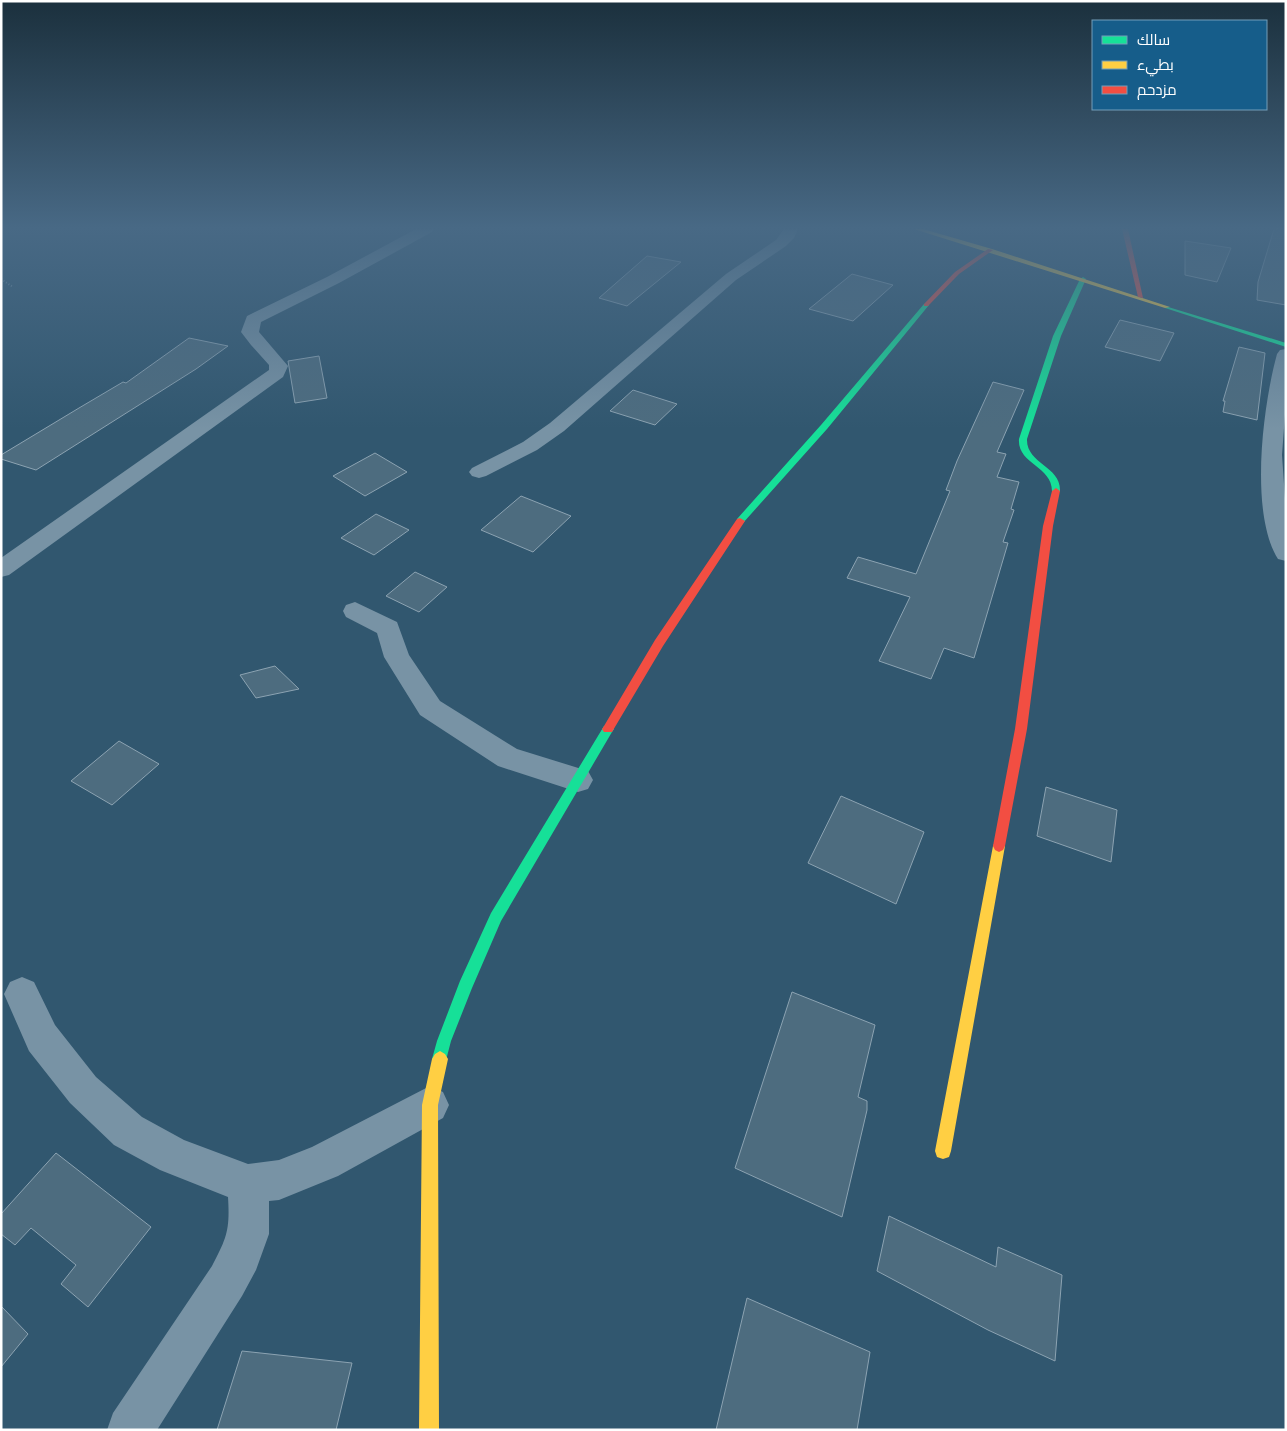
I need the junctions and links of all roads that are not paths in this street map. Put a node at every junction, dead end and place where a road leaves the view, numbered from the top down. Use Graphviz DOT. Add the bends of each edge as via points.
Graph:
graph roads {
  1 [pos="300,296"];
  2 [pos="709,296"];
  3 [pos="934,296"];
  4 [pos="1074,296"];
  5 [pos="1134,296"];
  6 [pos="1141,298"];
  7 [pos="1286,345"];
  8 [pos="1286,354"];
  9 [pos="479,472"];
  10 [pos="1286,554"];
  11 [pos="1,569"];
  12 [pos="355,611"];
  13 [pos="578,780"];
  14 [pos="22,994"];
  15 [pos="430,1105"];
  16 [pos="943,1151"];
  17 [pos="248,1184"];
  18 [pos="130,1430"];
  19 [pos="429,1430"];
  1 -- 11 [label="street" via="253,320 250,332 279,366 277,373"];
  2 -- 9 [label="street" via="557,427 530,446"];
  3 -- 13 [label="main road" via="824,427 740,520 659,643"];
  4 -- 16 [label="main road" via="1066,310 1024,435 1025,452 1053,476 1057,485 1048,526 1021,729"];
  5 -- 6 [label="main road"];
  6 -- 7 [label="main road"];
  8 -- 10 [label="street" via="1279,373 1272,449 1276,523"];
  12 -- 13 [label="street" via="388,628 397,657 430,708 508,758"];
  13 -- 15 [label="main road" via="496,917 444,1041"];
  14 -- 17 [label="street" via="42,1038 83,1090 128,1131 174,1156"];
  15 -- 17 [label="street" via="324,1162 279,1180"];
  15 -- 19 [label="main road"];
  17 -- 18 [label="street" via="249,1228 240,1257"];
}
